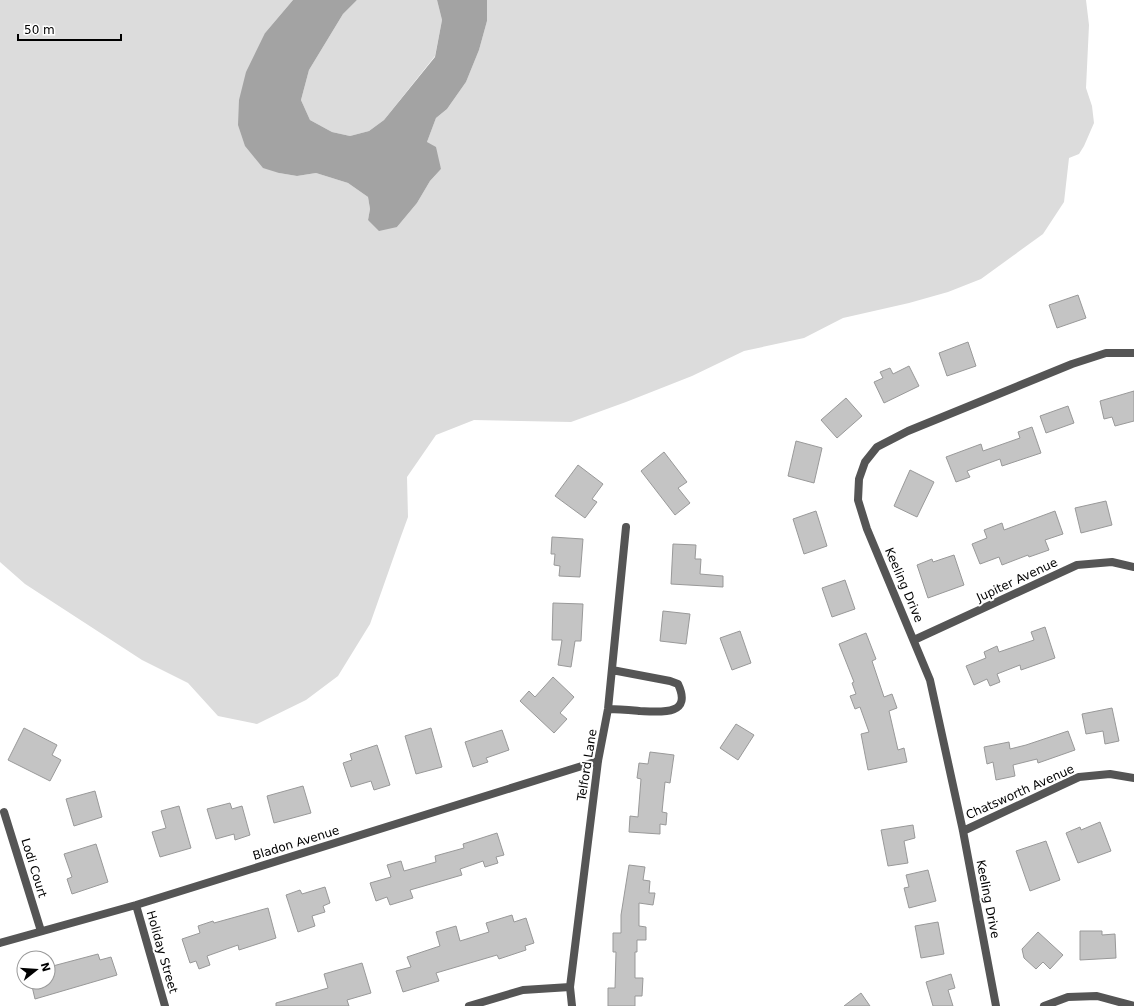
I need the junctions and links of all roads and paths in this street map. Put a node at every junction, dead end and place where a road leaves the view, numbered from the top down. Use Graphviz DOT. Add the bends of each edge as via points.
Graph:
graph roads {
  1 [pos="1134,353"];
  2 [pos="626,527"];
  3 [pos="1134,567"];
  4 [pos="914,640"];
  5 [pos="612,670"];
  6 [pos="608,709"];
  7 [pos="598,761"];
  8 [pos="1134,778"];
  9 [pos="4,812"];
  10 [pos="963,831"];
  11 [pos="136,905"];
  12 [pos="41,930"];
  13 [pos="0,943"];
  14 [pos="570,987"];
  15 [pos="165,1006"];
  16 [pos="470,1006"];
  17 [pos="572,1006"];
  18 [pos="996,1006"];
  19 [pos="1044,1006"];
  20 [pos="1134,1006"];
  1 -- 4 [label="street, Keeling Drive" via="1106,353 1072,364 908,431 877,448 865,462 859,479 858,500 866,529"];
  2 -- 5 [label="street, Telford Lane"];
  3 -- 4 [label="street, Jupiter Avenue" via="1112,562 1078,564"];
  4 -- 10 [label="street, Keeling Drive" via="930,680"];
  5 -- 6 [label="street, Telford Lane"];
  5 -- 6 [label="street" via="678,684 682,698 673,710 664,713"];
  6 -- 7 [label="street, Telford Lane"];
  7 -- 11 [label="street, Bladon Avenue"];
  7 -- 14 [label="street, Telford Lane"];
  8 -- 10 [label="street, Chatsworth Avenue" via="1110,774 1079,777"];
  9 -- 12 [label="street, Lodi Court"];
  10 -- 18 [label="street, Keeling Drive"];
  11 -- 12 [label="street, Bladon Avenue"];
  11 -- 15 [label="street, Holiday Street"];
  12 -- 13 [label="street, Bladon Avenue"];
  14 -- 16 [label="street" via="523,990"];
  14 -- 17 [label="street, Telford Lane"];
  19 -- 20 [label="street" via="1068,997 1097,996"];
}
